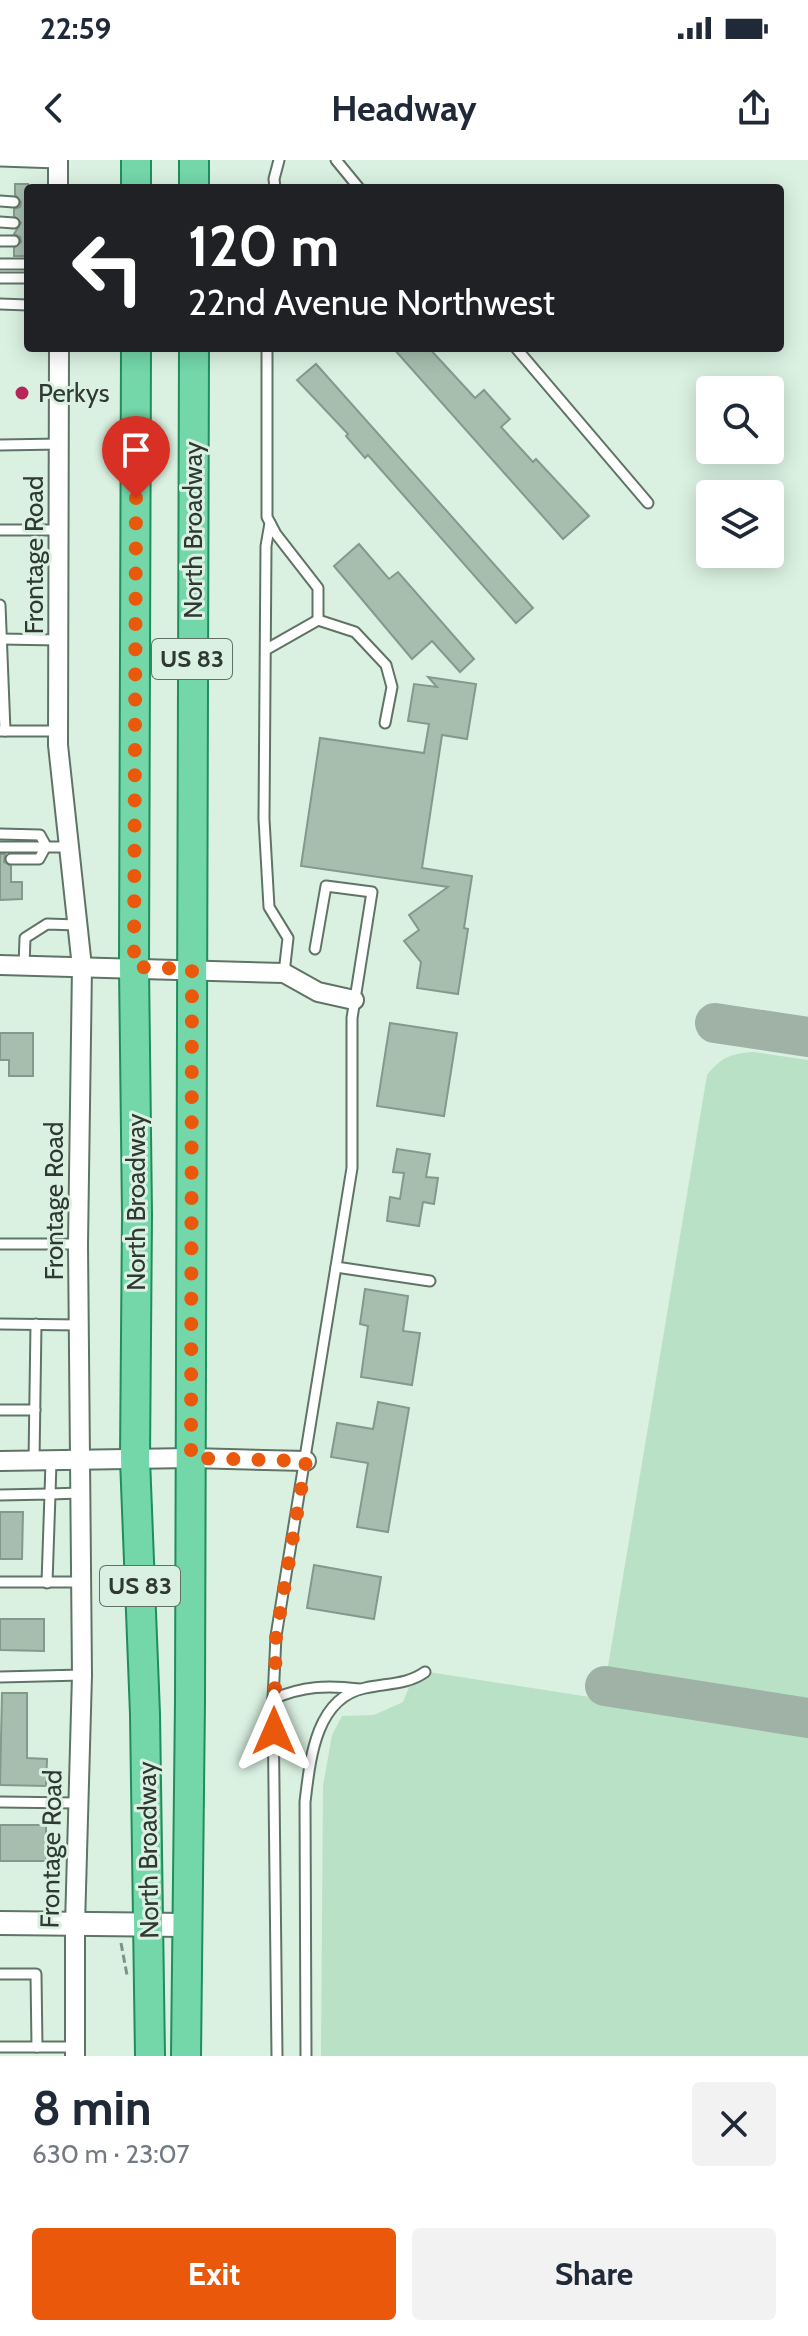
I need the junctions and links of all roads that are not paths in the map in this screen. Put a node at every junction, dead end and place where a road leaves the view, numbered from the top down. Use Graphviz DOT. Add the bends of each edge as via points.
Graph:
graph roads {
  1 [pos="136,160"];
  2 [pos="194,160"];
  3 [pos="279,160"];
  4 [pos="336,160"];
  5 [pos="0,161"];
  6 [pos="58,161"];
  7 [pos="58,184"];
  8 [pos="136,184"];
  9 [pos="194,184"];
  10 [pos="275,184"];
  11 [pos="356,184"];
  12 [pos="0,201"];
  13 [pos="14,202"];
  14 [pos="0,222"];
  15 [pos="14,223"];
  16 [pos="0,241"];
  17 [pos="14,241"];
  18 [pos="0,264"];
  19 [pos="24,264"];
  20 [pos="0,278"];
  21 [pos="24,278"];
  22 [pos="0,304"];
  23 [pos="24,305"];
  24 [pos="59,352"];
  25 [pos="136,352"];
  26 [pos="194,352"];
  27 [pos="267,352"];
  28 [pos="519,352"];
  29 [pos="60,444"];
  30 [pos="0,445"];
  31 [pos="648,503"];
  32 [pos="270,523"];
  33 [pos="0,530"];
  34 [pos="59,530"];
  35 [pos="0,605"];
  36 [pos="318,620"];
  37 [pos="1,639"];
  38 [pos="60,640"];
  39 [pos="267,649"];
  40 [pos="385,723"];
  41 [pos="2,731"];
  42 [pos="58,731"];
  43 [pos="0,834"];
  44 [pos="46,846"];
  45 [pos="0,847"];
  46 [pos="69,847"];
  47 [pos="11,859"];
  48 [pos="77,925"];
  49 [pos="315,949"];
  50 [pos="0,965"];
  51 [pos="24,966"];
  52 [pos="82,967"];
  53 [pos="134,967"];
  54 [pos="192,969"];
  55 [pos="284,973"];
  56 [pos="354,1000"];
  57 [pos="0,1244"];
  58 [pos="78,1244"];
  59 [pos="336,1267"];
  60 [pos="430,1281"];
  61 [pos="0,1324"];
  62 [pos="36,1324"];
  63 [pos="79,1325"];
  64 [pos="0,1401"];
  65 [pos="0,1410"];
  66 [pos="14,1410"];
  67 [pos="35,1410"];
  68 [pos="191,1458"];
  69 [pos="135,1459"];
  70 [pos="0,1461"];
  71 [pos="42,1461"];
  72 [pos="79,1461"];
  73 [pos="306,1461"];
  74 [pos="80,1493"];
  75 [pos="50,1494"];
  76 [pos="0,1495"];
  77 [pos="0,1582"];
  78 [pos="81,1582"];
  79 [pos="47,1583"];
  80 [pos="425,1672"];
  81 [pos="82,1675"];
  82 [pos="0,1677"];
  83 [pos="360,1689"];
  84 [pos="273,1699"];
  85 [pos="0,1802"];
  86 [pos="77,1803"];
  87 [pos="0,1923"];
  88 [pos="75,1925"];
  89 [pos="150,1925"];
  90 [pos="186,1925"];
  91 [pos="0,1974"];
  92 [pos="0,2047"];
  93 [pos="37,2047"];
  94 [pos="75,2052"];
  95 [pos="150,2056"];
  96 [pos="186,2056"];
  97 [pos="277,2056"];
  98 [pos="306,2056"];
  1 -- 8 [label="main road"];
  2 -- 9 [label="main road"];
  3 -- 10 [label="lane"];
  4 -- 11 [label="lane"];
  5 -- 6 [label="lane"];
  6 -- 7 [label="street"];
  12 -- 13 [label="lane"];
  14 -- 15 [label="lane"];
  16 -- 17 [label="lane"];
  18 -- 19 [label="lane"];
  20 -- 21 [label="lane"];
  22 -- 23 [label="lane"];
  24 -- 29 [label="street, Frontage Road"];
  25 -- 53 [label="main road, North Broadway / US 83"];
  26 -- 54 [label="main road, North Broadway / US 83"];
  27 -- 32 [label="lane" via="265,498"];
  28 -- 31 [label="lane"];
  29 -- 30 [label="lane"];
  29 -- 34 [label="street, Frontage Road"];
  32 -- 36 [label="lane" via="318,588"];
  32 -- 39 [label="lane"];
  33 -- 34 [label="lane"];
  34 -- 38 [label="street, Frontage Road"];
  35 -- 37 [label="lane"];
  36 -- 39 [label="lane"];
  36 -- 40 [label="lane" via="355,632 386,665 392,687"];
  37 -- 38 [label="lane"];
  37 -- 41 [label="lane"];
  38 -- 42 [label="street, Frontage Road"];
  39 -- 55 [label="lane" via="264,819 269,907 288,938"];
  41 -- 42 [label="lane"];
  42 -- 46 [label="street, Frontage Road"];
  43 -- 44 [label="lane" via="40,835"];
  44 -- 45 [label="lane"];
  44 -- 46 [label="lane"];
  44 -- 47 [label="lane" via="39,859"];
  46 -- 48 [label="street, Frontage Road"];
  48 -- 51 [label="lane" via="47,924 25,938"];
  48 -- 52 [label="street, Frontage Road"];
  49 -- 56 [label="lane" via="326,886 372,892"];
  50 -- 51 [label="street"];
  51 -- 52 [label="street"];
  52 -- 53 [label="street"];
  52 -- 58 [label="street, Frontage Road"];
  53 -- 54 [label="street"];
  53 -- 69 [label="main road, North Broadway / US 83"];
  54 -- 55 [label="street"];
  54 -- 68 [label="main road, North Broadway / US 83"];
  55 -- 56 [label="street" via="318,992"];
  56 -- 59 [label="lane" via="352,1168"];
  57 -- 58 [label="lane"];
  58 -- 63 [label="street, Frontage Road"];
  59 -- 60 [label="lane"];
  59 -- 73 [label="lane"];
  61 -- 62 [label="lane"];
  62 -- 63 [label="lane"];
  62 -- 67 [label="lane"];
  63 -- 72 [label="street, Frontage Road"];
  64 -- 66 [label="lane"];
  65 -- 66 [label="lane"];
  66 -- 67 [label="lane"];
  67 -- 71 [label="lane"];
  68 -- 69 [label="street"];
  68 -- 73 [label="street"];
  68 -- 90 [label="main road, North Broadway / US 83"];
  69 -- 72 [label="street"];
  69 -- 89 [label="main road, North Broadway / US 83"];
  70 -- 71 [label="street"];
  71 -- 72 [label="street"];
  71 -- 75 [label="lane"];
  72 -- 74 [label="street, Frontage Road"];
  73 -- 84 [label="lane" via="276,1636"];
  74 -- 75 [label="lane"];
  74 -- 78 [label="street, Frontage Road"];
  75 -- 76 [label="lane"];
  75 -- 79 [label="lane"];
  77 -- 79 [label="lane"];
  78 -- 79 [label="lane"];
  78 -- 81 [label="street, Frontage Road"];
  80 -- 83 [label="lane" via="416,1679"];
  81 -- 82 [label="lane"];
  81 -- 86 [label="street, Frontage Road"];
  83 -- 84 [label="lane" via="322,1685"];
  83 -- 98 [label="lane" via="339,1700 326,1717 309,1764"];
  84 -- 97 [label="lane"];
  85 -- 86 [label="lane"];
  86 -- 88 [label="street, Frontage Road"];
  87 -- 88 [label="street"];
  88 -- 89 [label="street"];
  88 -- 94 [label="street, Frontage Road"];
  89 -- 90 [label="street"];
  89 -- 95 [label="main road, North Broadway / US 83"];
  90 -- 96 [label="main road, North Broadway / US 83"];
  91 -- 93 [label="lane" via="36,1974"];
  92 -- 93 [label="lane"];
  93 -- 94 [label="lane"];
}
